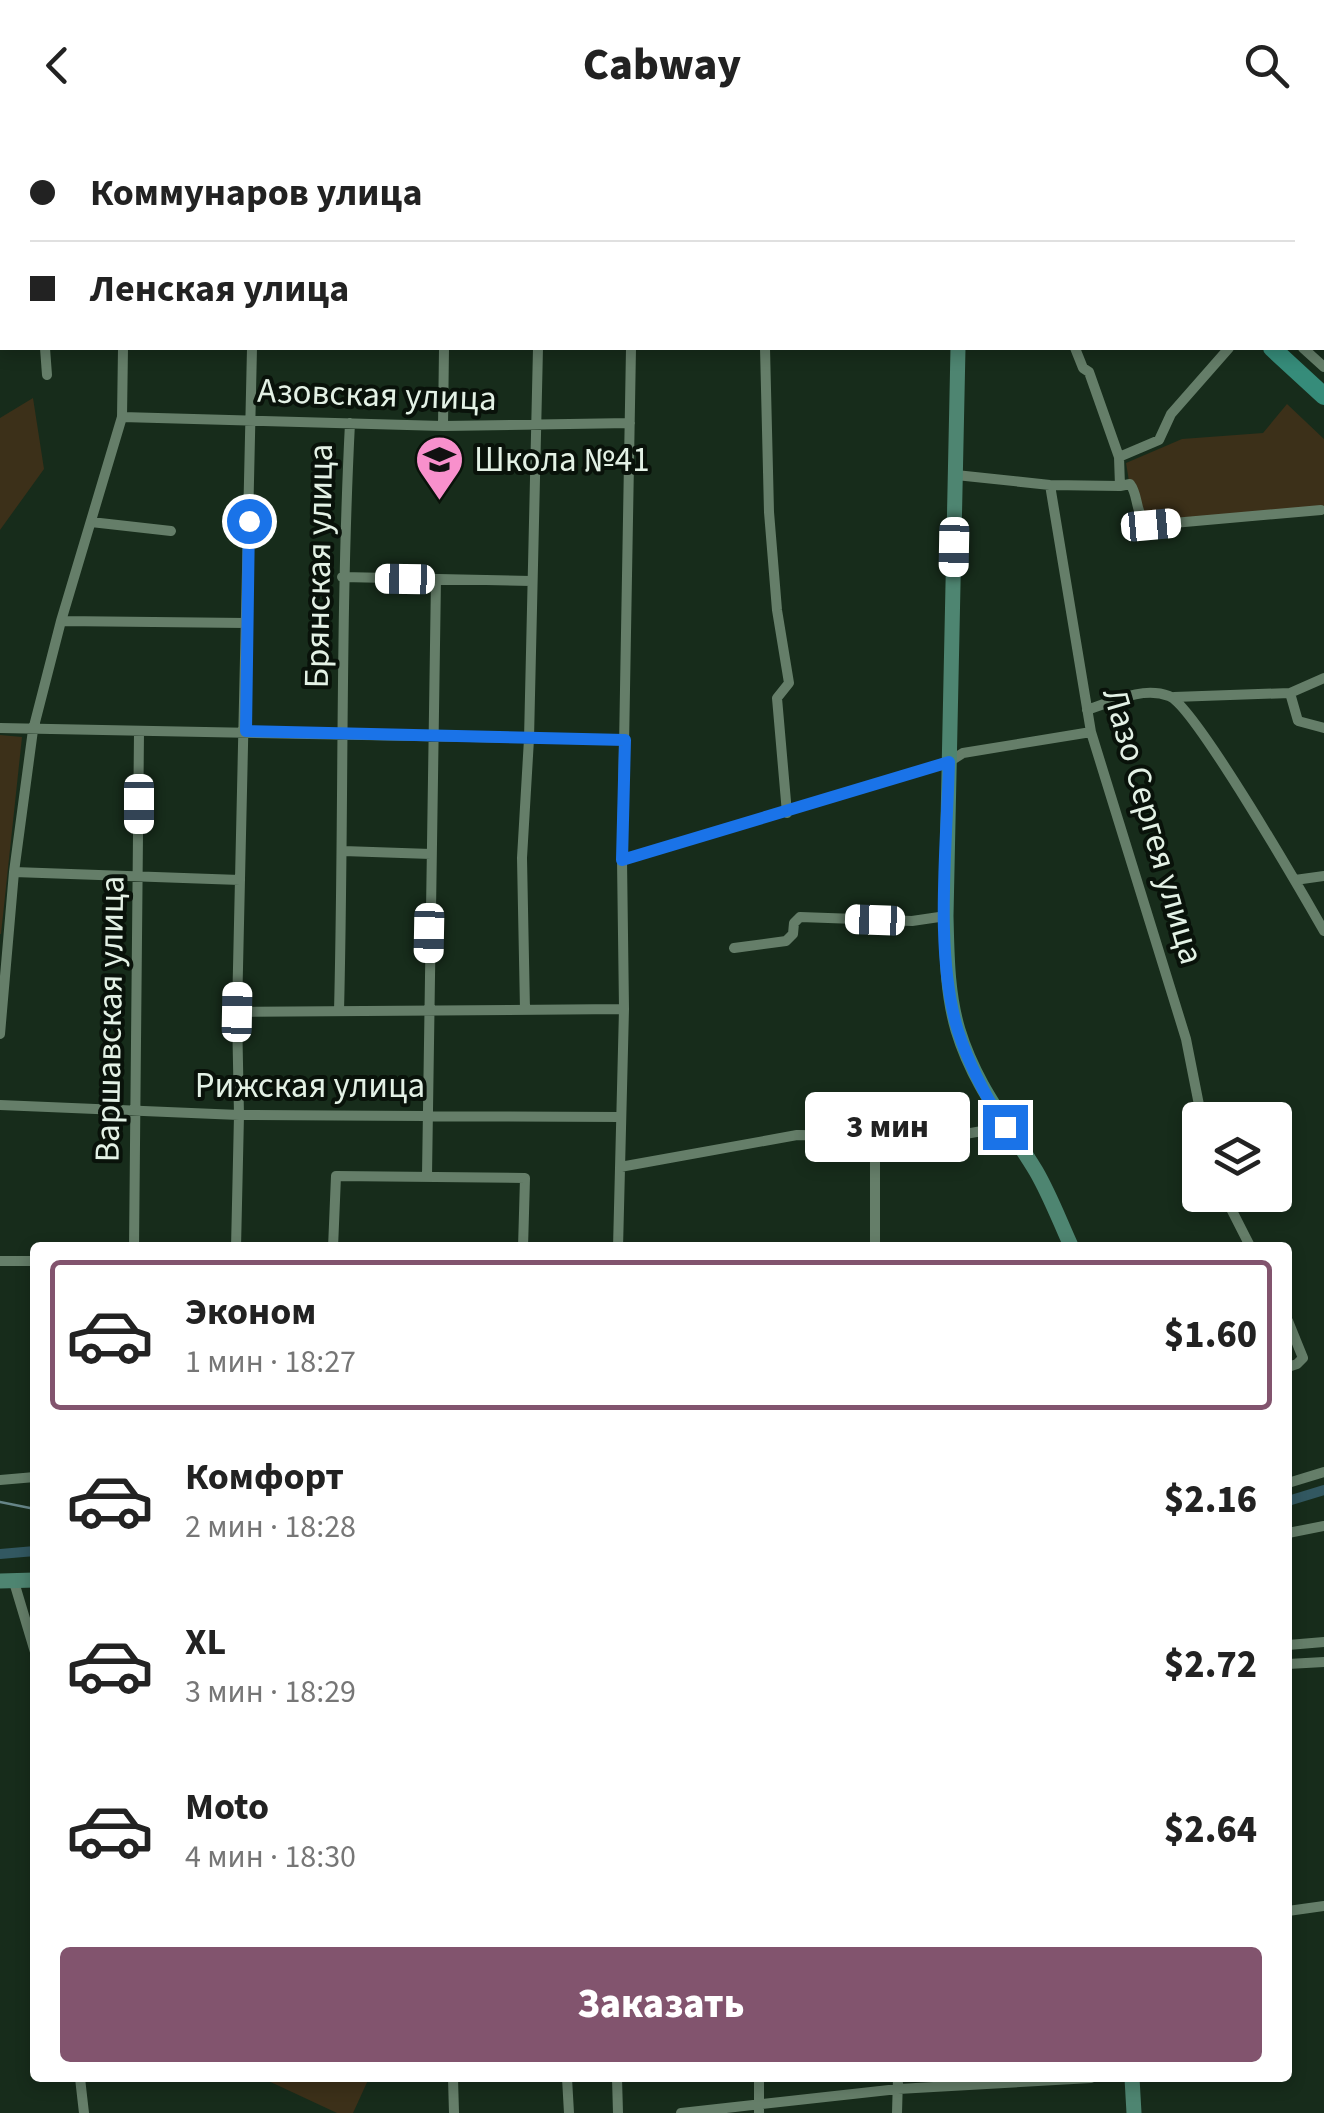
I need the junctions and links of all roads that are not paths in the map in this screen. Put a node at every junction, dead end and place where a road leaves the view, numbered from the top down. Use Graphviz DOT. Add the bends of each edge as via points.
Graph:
graph roads {
  1 [pos="44,350"];
  2 [pos="123,350"];
  3 [pos="252,350"];
  4 [pos="444,350"];
  5 [pos="538,350"];
  6 [pos="631,350"];
  7 [pos="765,350"];
  8 [pos="958,350"];
  9 [pos="1076,350"];
  10 [pos="1227,350"];
  11 [pos="1274,350"];
  12 [pos="1304,350"];
  13 [pos="1324,367"];
  14 [pos="47,375"];
  15 [pos="1324,396"];
  16 [pos="122,417"];
  17 [pos="252,419"];
  18 [pos="350,422"];
  19 [pos="630,423"];
  20 [pos="443,426"];
  21 [pos="536,427"];
  22 [pos="1118,457"];
  23 [pos="956,476"];
  24 [pos="1050,485"];
  25 [pos="1120,486"];
  26 [pos="1321,510"];
  27 [pos="90,522"];
  28 [pos="171,530"];
  29 [pos="342,578"];
  30 [pos="436,579"];
  31 [pos="530,581"];
  32 [pos="61,621"];
  33 [pos="246,623"];
  34 [pos="1324,678"];
  35 [pos="1290,693"];
  36 [pos="1174,697"];
  37 [pos="1088,710"];
  38 [pos="0,728"];
  39 [pos="1324,728"];
  40 [pos="33,730"];
  41 [pos="246,731"];
  42 [pos="140,732"];
  43 [pos="1091,732"];
  44 [pos="343,734"];
  45 [pos="433,737"];
  46 [pos="529,739"];
  47 [pos="625,740"];
  48 [pos="949,762"];
  49 [pos="787,813"];
  50 [pos="343,851"];
  51 [pos="430,854"];
  52 [pos="622,860"];
  53 [pos="14,872"];
  54 [pos="1324,876"];
  55 [pos="139,877"];
  56 [pos="240,880"];
  57 [pos="1295,880"];
  58 [pos="946,916"];
  59 [pos="1324,931"];
  60 [pos="734,948"];
  61 [pos="624,1009"];
  62 [pos="526,1010"];
  63 [pos="339,1011"];
  64 [pos="428,1011"];
  65 [pos="237,1012"];
  66 [pos="0,1034"];
  67 [pos="1198,1102"];
  68 [pos="0,1105"];
  69 [pos="138,1111"];
  70 [pos="240,1114"];
  71 [pos="427,1114"];
  72 [pos="620,1117"];
  73 [pos="1005,1127"];
  74 [pos="876,1134"];
  75 [pos="620,1167"];
  76 [pos="427,1176"];
  77 [pos="1233,1212"];
  78 [pos="134,1242"];
  79 [pos="236,1242"];
  80 [pos="334,1242"];
  81 [pos="523,1242"];
  82 [pos="618,1242"];
  83 [pos="875,1242"];
  84 [pos="1069,1242"];
  85 [pos="1248,1242"];
  86 [pos="0,1261"];
  87 [pos="30,1262"];
  88 [pos="1292,1331"];
  89 [pos="1292,1366"];
  90 [pos="1324,1472"];
  91 [pos="30,1477"];
  92 [pos="0,1480"];
  93 [pos="1292,1482"];
  94 [pos="1324,1526"];
  95 [pos="1292,1532"];
  96 [pos="7,1581"];
  97 [pos="30,1639"];
  98 [pos="1324,1642"];
  99 [pos="1292,1644"];
  100 [pos="1324,1662"];
  101 [pos="1292,1664"];
  102 [pos="1324,1906"];
  103 [pos="1292,1910"];
  104 [pos="80,2082"];
  105 [pos="453,2082"];
  106 [pos="567,2082"];
  107 [pos="618,2082"];
  108 [pos="760,2082"];
  109 [pos="927,2082"];
  110 [pos="1132,2082"];
  111 [pos="898,2083"];
  112 [pos="760,2109"];
  113 [pos="84,2113"];
  114 [pos="454,2113"];
  115 [pos="569,2113"];
  116 [pos="618,2113"];
  117 [pos="681,2113"];
  118 [pos="897,2113"];
  119 [pos="1134,2113"];
  1 -- 14 [label="street"];
  2 -- 16 [label="street"];
  3 -- 17 [label="street"];
  4 -- 20 [label="street"];
  5 -- 21 [label="street"];
  6 -- 19 [label="street"];
  7 -- 49 [label="street" via="768,512 789,683 777,698"];
  8 -- 23 [label="main road"];
  9 -- 22 [label="street"];
  10 -- 22 [label="street" via="1171,414 1159,440"];
  11 -- 15 [label="main road"];
  12 -- 13 [label="street"];
  16 -- 17 [label="street, Азовская улица"];
  16 -- 27 [label="street"];
  17 -- 18 [label="street, Азовская улица"];
  17 -- 33 [label="street"];
  18 -- 20 [label="street, Азовская улица"];
  18 -- 29 [label="street, Брянская улица"];
  19 -- 21 [label="street, Азовская улица"];
  19 -- 47 [label="street"];
  20 -- 21 [label="street, Азовская улица"];
  21 -- 31 [label="street"];
  22 -- 25 [label="street"];
  23 -- 24 [label="street"];
  23 -- 48 [label="main road"];
  24 -- 25 [label="street"];
  24 -- 37 [label="street, Лазо Сергея улица"];
  25 -- 26 [label="street" via="1134,487 1138,511 1151,525"];
  27 -- 28 [label="street"];
  27 -- 32 [label="street"];
  29 -- 30 [label="street"];
  29 -- 44 [label="street, Брянская улица"];
  30 -- 31 [label="street"];
  30 -- 45 [label="street"];
  31 -- 46 [label="street"];
  32 -- 33 [label="street"];
  32 -- 40 [label="street"];
  33 -- 41 [label="street"];
  34 -- 35 [label="street"];
  35 -- 36 [label="street"];
  35 -- 39 [label="street" via="1298,721"];
  36 -- 37 [label="street" via="1139,694"];
  36 -- 57 [label="street"];
  37 -- 43 [label="street, Лазо Сергея улица"];
  38 -- 40 [label="street"];
  40 -- 42 [label="street"];
  40 -- 53 [label="street"];
  41 -- 42 [label="street"];
  41 -- 44 [label="street"];
  41 -- 56 [label="street"];
  42 -- 55 [label="street, Варшавская улица"];
  43 -- 48 [label="street" via="964,753"];
  43 -- 67 [label="street, Лазо Сергея улица" via="1186,1039"];
  44 -- 45 [label="street"];
  44 -- 50 [label="street, Брянская улица"];
  45 -- 46 [label="street"];
  45 -- 51 [label="street"];
  46 -- 47 [label="street"];
  46 -- 62 [label="street" via="522,858"];
  47 -- 52 [label="street"];
  48 -- 49 [label="street"];
  48 -- 58 [label="main road"];
  49 -- 52 [label="street"];
  50 -- 51 [label="street"];
  50 -- 63 [label="street, Брянская улица"];
  51 -- 64 [label="street"];
  52 -- 61 [label="street"];
  53 -- 55 [label="street"];
  53 -- 66 [label="street"];
  54 -- 57 [label="street"];
  55 -- 56 [label="street"];
  55 -- 69 [label="street, Варшавская улица"];
  56 -- 65 [label="street"];
  57 -- 59 [label="street"];
  58 -- 60 [label="street" via="800,917 786,941"];
  58 -- 73 [label="main road" via="947,979 958,1031"];
  61 -- 62 [label="street"];
  61 -- 72 [label="street"];
  62 -- 64 [label="street"];
  63 -- 64 [label="street"];
  63 -- 65 [label="street"];
  64 -- 71 [label="street"];
  65 -- 70 [label="street"];
  68 -- 69 [label="street, Рижская улица"];
  69 -- 70 [label="street, Рижская улица"];
  69 -- 78 [label="street, Варшавская улица"];
  70 -- 71 [label="street, Рижская улица"];
  70 -- 79 [label="street"];
  71 -- 72 [label="street, Рижская улица"];
  71 -- 76 [label="street"];
  72 -- 75 [label="street"];
  73 -- 74 [label="street" via="948,1137"];
  73 -- 84 [label="main road" via="1036,1172"];
  74 -- 75 [label="street" via="798,1135"];
  74 -- 83 [label="street"];
  75 -- 82 [label="street"];
  76 -- 80 [label="street" via="336,1176"];
  76 -- 81 [label="street" via="525,1178"];
  77 -- 85 [label="street"];
  86 -- 87 [label="street"];
  88 -- 89 [label="street" via="1303,1358"];
  90 -- 93 [label="street"];
  91 -- 92 [label="street"];
  94 -- 95 [label="street"];
  96 -- 97 [label="street"];
  98 -- 99 [label="street"];
  100 -- 101 [label="street"];
  102 -- 103 [label="street"];
  104 -- 113 [label="street"];
  105 -- 114 [label="street"];
  106 -- 115 [label="street"];
  107 -- 116 [label="street"];
  108 -- 112 [label="street"];
  109 -- 111 [label="street"];
  110 -- 119 [label="main road"];
  111 -- 112 [label="street"];
  111 -- 118 [label="street"];
  112 -- 117 [label="street"];
}
